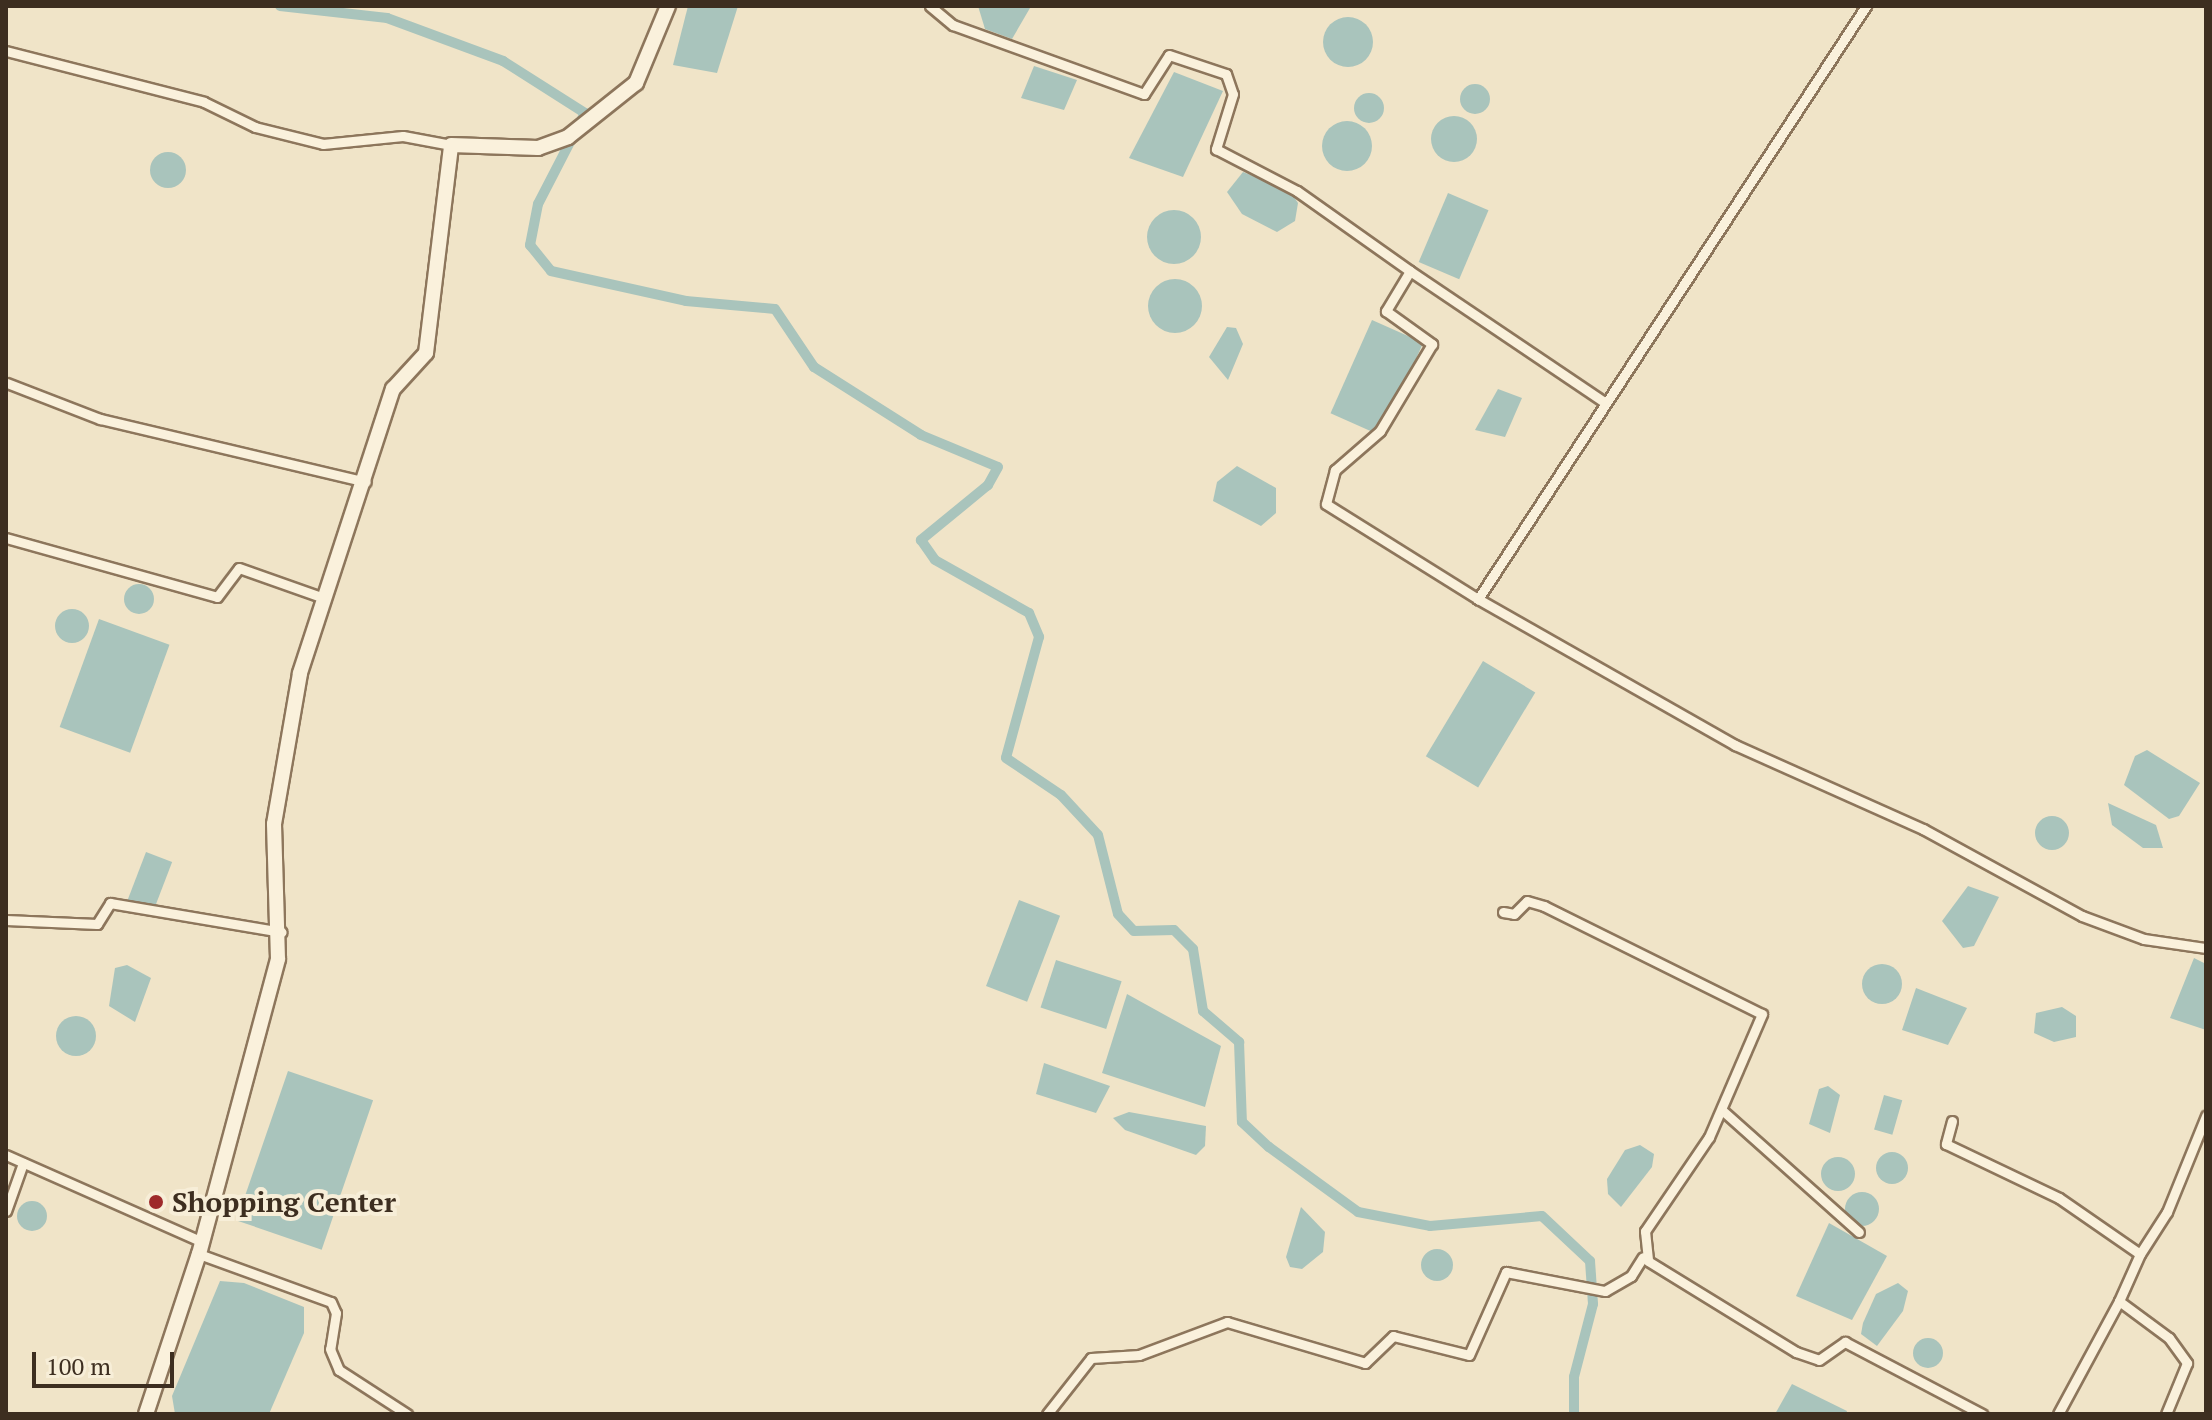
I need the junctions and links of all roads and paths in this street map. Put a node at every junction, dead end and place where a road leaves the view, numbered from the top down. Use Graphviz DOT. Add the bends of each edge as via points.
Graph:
graph roads {
  1 [pos="668,6"];
  2 [pos="930,6"];
  3 [pos="1866,6"];
  4 [pos="6,51"];
  5 [pos="451,145"];
  6 [pos="1410,271"];
  7 [pos="7,383"];
  8 [pos="1606,403"];
  9 [pos="366,482"];
  10 [pos="6,538"];
  11 [pos="324,598"];
  12 [pos="1478,599"];
  13 [pos="1503,912"];
  14 [pos="6,920"];
  15 [pos="282,932"];
  16 [pos="2206,948"];
  17 [pos="1723,1111"];
  18 [pos="2206,1116"];
  19 [pos="1952,1121"];
  20 [pos="6,1155"];
  21 [pos="23,1163"];
  22 [pos="6,1211"];
  23 [pos="1859,1232"];
  24 [pos="201,1248"];
  25 [pos="2140,1254"];
  26 [pos="1643,1257"];
  27 [pos="2119,1301"];
  28 [pos="146,1414"];
  29 [pos="407,1414"];
  30 [pos="1047,1414"];
  31 [pos="1982,1414"];
  32 [pos="2058,1414"];
  33 [pos="2166,1414"];
  1 -- 5 [label="street" via="636,83 568,137 538,148"];
  2 -- 6 [label="street" via="953,25 1144,94 1169,55 1226,74 1233,94 1216,149 1297,191"];
  3 -- 8 [label="street"];
  4 -- 5 [label="street" via="204,102 255,127 323,144 403,136"];
  5 -- 9 [label="street" via="426,353 393,389"];
  6 -- 8 [label="street"];
  6 -- 12 [label="street" via="1387,314 1432,344 1380,431 1335,470 1326,504"];
  7 -- 9 [label="street" via="100,419"];
  8 -- 12 [label="street"];
  9 -- 11 [label="street"];
  10 -- 11 [label="street" via="217,597 239,568"];
  11 -- 15 [label="street" via="300,673 278,789"];
  12 -- 16 [label="street" via="1735,745 1923,829 2082,916 2144,939"];
  13 -- 17 [label="street" via="1514,914 1527,901 1544,906 1755,1008 1761,1027"];
  14 -- 15 [label="street" via="97,924 110,903"];
  15 -- 24 [label="street"];
  17 -- 23 [label="street"];
  17 -- 26 [label="street" via="1652,1217"];
  18 -- 25 [label="street" via="2167,1212"];
  19 -- 25 [label="street" via="1946,1144 2059,1198"];
  20 -- 21 [label="street"];
  21 -- 22 [label="street"];
  21 -- 24 [label="street"];
  24 -- 28 [label="street"];
  24 -- 29 [label="street" via="331,1302 336,1313 330,1349 339,1370"];
  25 -- 27 [label="street"];
  26 -- 30 [label="street" via="1631,1276 1605,1291 1506,1272 1469,1355 1393,1336 1365,1363 1227,1322 1139,1355 1091,1358"];
  26 -- 31 [label="street" via="1796,1352 1819,1360 1845,1342"];
  27 -- 32 [label="street"];
  27 -- 33 [label="street" via="2169,1338 2187,1363"];
}
